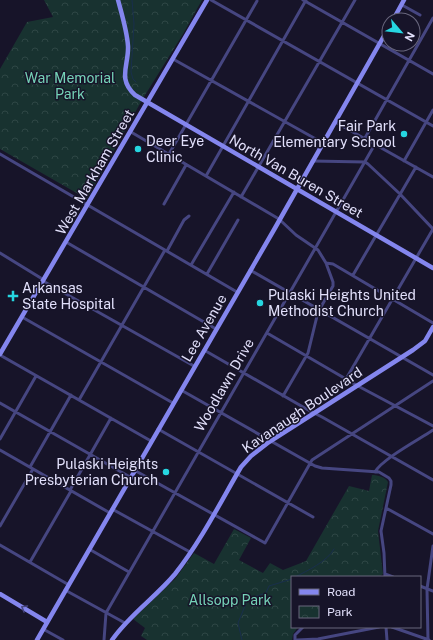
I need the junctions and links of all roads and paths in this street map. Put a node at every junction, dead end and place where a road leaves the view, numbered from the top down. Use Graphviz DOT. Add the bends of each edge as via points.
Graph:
graph roads {
  1 [pos="118,0"];
  2 [pos="207,0"];
  3 [pos="211,0"];
  4 [pos="305,0"];
  5 [pos="355,0"];
  6 [pos="257,1"];
  7 [pos="403,2"];
  8 [pos="397,12"];
  9 [pos="416,12"];
  10 [pos="246,20"];
  11 [pos="433,20"];
  12 [pos="342,22"];
  13 [pos="283,41"];
  14 [pos="380,43"];
  15 [pos="173,59"];
  16 [pos="409,60"];
  17 [pos="320,61"];
  18 [pos="433,74"];
  19 [pos="211,80"];
  20 [pos="357,82"];
  21 [pos="387,99"];
  22 [pos="248,101"];
  23 [pos="147,103"];
  24 [pos="433,110"];
  25 [pos="335,121"];
  26 [pos="285,122"];
  27 [pos="426,122"];
  28 [pos="186,125"];
  29 [pos="433,126"];
  30 [pos="131,132"];
  31 [pos="365,138"];
  32 [pos="323,143"];
  33 [pos="375,144"];
  34 [pos="223,146"];
  35 [pos="0,154"];
  36 [pos="169,154"];
  37 [pos="312,161"];
  38 [pos="404,161"];
  39 [pos="365,162"];
  40 [pos="186,165"];
  41 [pos="416,167"];
  42 [pos="259,168"];
  43 [pos="206,176"];
  44 [pos="433,177"];
  45 [pos="296,189"];
  46 [pos="234,192"];
  47 [pos="400,194"];
  48 [pos="241,197"];
  49 [pos="164,204"];
  50 [pos="88,205"];
  51 [pos="336,213"];
  52 [pos="189,216"];
  53 [pos="280,219"];
  54 [pos="238,220"];
  55 [pos="433,229"];
  56 [pos="376,236"];
  57 [pos="66,242"];
  58 [pos="315,248"];
  59 [pos="166,251"];
  60 [pos="0,253"];
  61 [pos="416,258"];
  62 [pos="326,262"];
  63 [pos="190,265"];
  64 [pos="433,268"];
  65 [pos="250,270"];
  66 [pos="207,274"];
  67 [pos="353,275"];
  68 [pos="44,280"];
  69 [pos="144,287"];
  70 [pos="237,292"];
  71 [pos="290,293"];
  72 [pos="392,299"];
  73 [pos="320,310"];
  74 [pos="22,317"];
  75 [pos="433,323"];
  76 [pos="122,325"];
  77 [pos="433,327"];
  78 [pos="216,329"];
  79 [pos="267,333"];
  80 [pos="370,338"];
  81 [pos="204,350"];
  82 [pos="0,354"];
  83 [pos="307,355"];
  84 [pos="402,357"];
  85 [pos="100,362"];
  86 [pos="194,366"];
  87 [pos="244,372"];
  88 [pos="433,375"];
  89 [pos="36,376"];
  90 [pos="346,379"];
  91 [pos="433,381"];
  92 [pos="358,386"];
  93 [pos="181,390"];
  94 [pos="71,395"];
  95 [pos="283,396"];
  96 [pos="79,400"];
  97 [pos="0,403"];
  98 [pos="173,403"];
  99 [pos="396,405"];
  100 [pos="16,412"];
  101 [pos="221,412"];
  102 [pos="315,413"];
  103 [pos="111,418"];
  104 [pos="433,426"];
  105 [pos="158,429"];
  106 [pos="433,430"];
  107 [pos="50,432"];
  108 [pos="352,434"];
  109 [pos="0,439"];
  110 [pos="151,441"];
  111 [pos="272,441"];
  112 [pos="0,450"];
  113 [pos="198,451"];
  114 [pos="90,454"];
  115 [pos="392,457"];
  116 [pos="310,463"];
  117 [pos="31,468"];
  118 [pos="134,470"];
  119 [pos="375,472"];
  120 [pos="237,473"];
  121 [pos="130,477"];
  122 [pos="433,480"];
  123 [pos="70,491"];
  124 [pos="175,492"];
  125 [pos="288,503"];
  126 [pos="386,508"];
  127 [pos="111,511"];
  128 [pos="214,513"];
  129 [pos="313,517"];
  130 [pos="0,526"];
  131 [pos="152,531"];
  132 [pos="433,534"];
  133 [pos="0,545"];
  134 [pos="433,546"];
  135 [pos="89,549"];
  136 [pos="190,552"];
  137 [pos="30,562"];
  138 [pos="129,572"];
  139 [pos="385,576"];
  140 [pos="69,585"];
  141 [pos="421,586"];
  142 [pos="427,588"];
  143 [pos="65,590"];
  144 [pos="433,591"];
  145 [pos="0,594"];
  146 [pos="106,612"];
  147 [pos="47,622"];
  148 [pos="126,623"];
  149 [pos="302,628"];
  150 [pos="374,628"];
  151 [pos="386,628"];
  152 [pos="395,628"];
  153 [pos="43,629"];
  154 [pos="37,640"];
  155 [pos="63,640"];
  156 [pos="104,640"];
  157 [pos="112,640"];
  158 [pos="296,640"];
  159 [pos="387,640"];
  160 [pos="428,640"];
  1 -- 23 [label="street, North Van Buren Street" via="128,46 124,73 126,82 130,91"];
  2 -- 15 [label="street, West Markham Street"];
  3 -- 10 [label="street"];
  4 -- 12 [label="street"];
  4 -- 13 [label="street"];
  5 -- 12 [label="street"];
  6 -- 10 [label="street"];
  7 -- 8 [label="street"];
  7 -- 9 [label="street"];
  10 -- 13 [label="street"];
  10 -- 19 [label="street"];
  11 -- 16 [label="street"];
  12 -- 14 [label="street"];
  12 -- 17 [label="street"];
  13 -- 17 [label="street"];
  13 -- 22 [label="street"];
  14 -- 16 [label="street"];
  14 -- 20 [label="street, Lee Avenue"];
  15 -- 19 [label="street"];
  15 -- 23 [label="street, West Markham Street"];
  16 -- 18 [label="street"];
  16 -- 21 [label="street"];
  17 -- 20 [label="street"];
  17 -- 26 [label="street"];
  19 -- 22 [label="street"];
  19 -- 28 [label="street"];
  20 -- 21 [label="street"];
  20 -- 25 [label="street, Lee Avenue"];
  21 -- 27 [label="street"];
  21 -- 31 [label="street"];
  22 -- 26 [label="street"];
  22 -- 34 [label="street"];
  23 -- 28 [label="street, North Van Buren Street"];
  23 -- 30 [label="street, West Markham Street"];
  24 -- 27 [label="street"];
  25 -- 31 [label="street"];
  25 -- 32 [label="street, Lee Avenue"];
  26 -- 32 [label="street"];
  26 -- 42 [label="street"];
  27 -- 29 [label="street"];
  27 -- 38 [label="street"];
  28 -- 34 [label="street, North Van Buren Street"];
  28 -- 36 [label="street"];
  30 -- 36 [label="street"];
  30 -- 50 [label="street, West Markham Street"];
  31 -- 33 [label="street"];
  32 -- 37 [label="street, Lee Avenue"];
  33 -- 38 [label="street"];
  33 -- 39 [label="street, Woodlawn Drive"];
  34 -- 42 [label="street, North Van Buren Street"];
  34 -- 43 [label="street"];
  35 -- 50 [label="street"];
  36 -- 40 [label="street"];
  37 -- 39 [label="street"];
  37 -- 45 [label="street, Lee Avenue"];
  38 -- 41 [label="street"];
  39 -- 47 [label="street"];
  39 -- 51 [label="street, Woodlawn Drive"];
  40 -- 43 [label="street"];
  40 -- 49 [label="street"];
  41 -- 44 [label="street"];
  41 -- 47 [label="street"];
  42 -- 45 [label="street, North Van Buren Street"];
  42 -- 48 [label="street"];
  43 -- 46 [label="street"];
  45 -- 51 [label="street, North Van Buren Street"];
  45 -- 53 [label="street, Lee Avenue"];
  46 -- 48 [label="street"];
  46 -- 63 [label="street"];
  47 -- 55 [label="street"];
  47 -- 56 [label="street"];
  48 -- 53 [label="street"];
  50 -- 57 [label="street, West Markham Street"];
  50 -- 59 [label="street"];
  51 -- 56 [label="street, North Van Buren Street"];
  51 -- 58 [label="street, Woodlawn Drive"];
  52 -- 59 [label="street"];
  53 -- 58 [label="street" via="296,235"];
  53 -- 65 [label="street, Lee Avenue"];
  54 -- 66 [label="street"];
  55 -- 61 [label="street"];
  56 -- 61 [label="street, North Van Buren Street"];
  56 -- 67 [label="street"];
  57 -- 68 [label="street, West Markham Street"];
  57 -- 69 [label="street"];
  58 -- 62 [label="street"];
  58 -- 71 [label="street, Woodlawn Drive"];
  59 -- 63 [label="street"];
  59 -- 69 [label="street"];
  60 -- 68 [label="street"];
  61 -- 64 [label="street, North Van Buren Street"];
  61 -- 72 [label="street"];
  62 -- 67 [label="street"];
  62 -- 73 [label="street" via="333,285"];
  63 -- 66 [label="street"];
  65 -- 70 [label="street, Lee Avenue"];
  65 -- 71 [label="street"];
  66 -- 70 [label="street"];
  67 -- 72 [label="street"];
  68 -- 74 [label="street, West Markham Street"];
  68 -- 76 [label="street"];
  69 -- 76 [label="street"];
  69 -- 78 [label="street"];
  70 -- 78 [label="street, Lee Avenue"];
  71 -- 73 [label="street"];
  71 -- 79 [label="street, Woodlawn Drive"];
  72 -- 75 [label="street"];
  72 -- 80 [label="street"];
  73 -- 80 [label="street"];
  73 -- 83 [label="street"];
  74 -- 82 [label="street, West Markham Street"];
  74 -- 85 [label="street"];
  76 -- 85 [label="street"];
  76 -- 86 [label="street"];
  77 -- 84 [label="street, Kavanaugh Boulevard" via="424,341"];
  78 -- 81 [label="street, Lee Avenue"];
  79 -- 83 [label="street"];
  79 -- 87 [label="street, Woodlawn Drive"];
  80 -- 84 [label="street"];
  80 -- 90 [label="street"];
  81 -- 86 [label="street, Lee Avenue"];
  81 -- 87 [label="street"];
  82 -- 89 [label="street"];
  83 -- 90 [label="street"];
  83 -- 95 [label="street"];
  84 -- 88 [label="street"];
  84 -- 92 [label="street, Kavanaugh Boulevard"];
  85 -- 96 [label="street"];
  85 -- 98 [label="street"];
  86 -- 93 [label="street, Lee Avenue"];
  87 -- 95 [label="street"];
  87 -- 101 [label="street, Woodlawn Drive"];
  89 -- 94 [label="street"];
  89 -- 100 [label="street"];
  90 -- 92 [label="street"];
  91 -- 99 [label="street"];
  92 -- 99 [label="street"];
  92 -- 102 [label="street, Kavanaugh Boulevard"];
  93 -- 98 [label="street, Lee Avenue"];
  93 -- 101 [label="street"];
  94 -- 96 [label="street"];
  94 -- 107 [label="street"];
  95 -- 102 [label="street"];
  96 -- 103 [label="street"];
  97 -- 100 [label="street"];
  98 -- 105 [label="street, Lee Avenue"];
  99 -- 104 [label="street"];
  99 -- 108 [label="street"];
  100 -- 107 [label="street"];
  100 -- 109 [label="street"];
  101 -- 111 [label="street"];
  101 -- 113 [label="street, Woodlawn Drive"];
  102 -- 108 [label="street"];
  102 -- 111 [label="street, Kavanaugh Boulevard"];
  103 -- 110 [label="street"];
  103 -- 114 [label="street"];
  105 -- 110 [label="street, Lee Avenue"];
  105 -- 113 [label="street"];
  106 -- 115 [label="street"];
  107 -- 114 [label="street"];
  107 -- 117 [label="street"];
  108 -- 115 [label="street"];
  108 -- 116 [label="street"];
  110 -- 118 [label="street, Lee Avenue"];
  111 -- 116 [label="street"];
  111 -- 120 [label="street, Kavanaugh Boulevard" via="251,456"];
  112 -- 117 [label="street"];
  113 -- 120 [label="street"];
  113 -- 124 [label="street, Woodlawn Drive"];
  114 -- 121 [label="street"];
  114 -- 123 [label="street"];
  115 -- 119 [label="street"];
  115 -- 122 [label="street"];
  116 -- 119 [label="street" via="322,468"];
  116 -- 125 [label="street"];
  117 -- 123 [label="street"];
  117 -- 130 [label="street"];
  118 -- 121 [label="street, Lee Avenue"];
  118 -- 124 [label="street"];
  119 -- 126 [label="street" via="387,476 391,481"];
  120 -- 125 [label="street"];
  120 -- 128 [label="street, Kavanaugh Boulevard"];
  121 -- 127 [label="street, Lee Avenue"];
  123 -- 127 [label="street"];
  123 -- 137 [label="street"];
  124 -- 128 [label="street"];
  124 -- 131 [label="street, Woodlawn Drive"];
  125 -- 128 [label="street" via="265,543"];
  125 -- 129 [label="street"];
  126 -- 132 [label="street"];
  126 -- 139 [label="street" via="380,531"];
  127 -- 131 [label="street"];
  127 -- 135 [label="street, Lee Avenue"];
  128 -- 136 [label="street, Kavanaugh Boulevard"];
  131 -- 136 [label="street"];
  131 -- 138 [label="street, Woodlawn Drive"];
  133 -- 137 [label="street"];
  134 -- 142 [label="street"];
  135 -- 138 [label="street"];
  135 -- 140 [label="street, Lee Avenue"];
  136 -- 148 [label="street, Kavanaugh Boulevard" via="172,577"];
  137 -- 140 [label="street"];
  138 -- 146 [label="street, Woodlawn Drive"];
  140 -- 143 [label="street, Lee Avenue"];
  141 -- 142 [label="street"];
  142 -- 144 [label="street"];
  142 -- 160 [label="street"];
  143 -- 146 [label="street"];
  143 -- 147 [label="street, Lee Avenue"];
  147 -- 145 [label="street, one-way"];
  146 -- 148 [label="street"];
  146 -- 156 [label="street, Woodlawn Drive"];
  147 -- 153 [label="street, Lee Avenue"];
  148 -- 157 [label="street, Kavanaugh Boulevard"];
  149 -- 158 [label="street" via="295,635"];
  150 -- 158 [label="street" via="318,639"];
  151 -- 159 [label="street"];
  152 -- 160 [label="street"];
  153 -- 154 [label="street, Lee Avenue"];
  153 -- 155 [label="street"];
}
